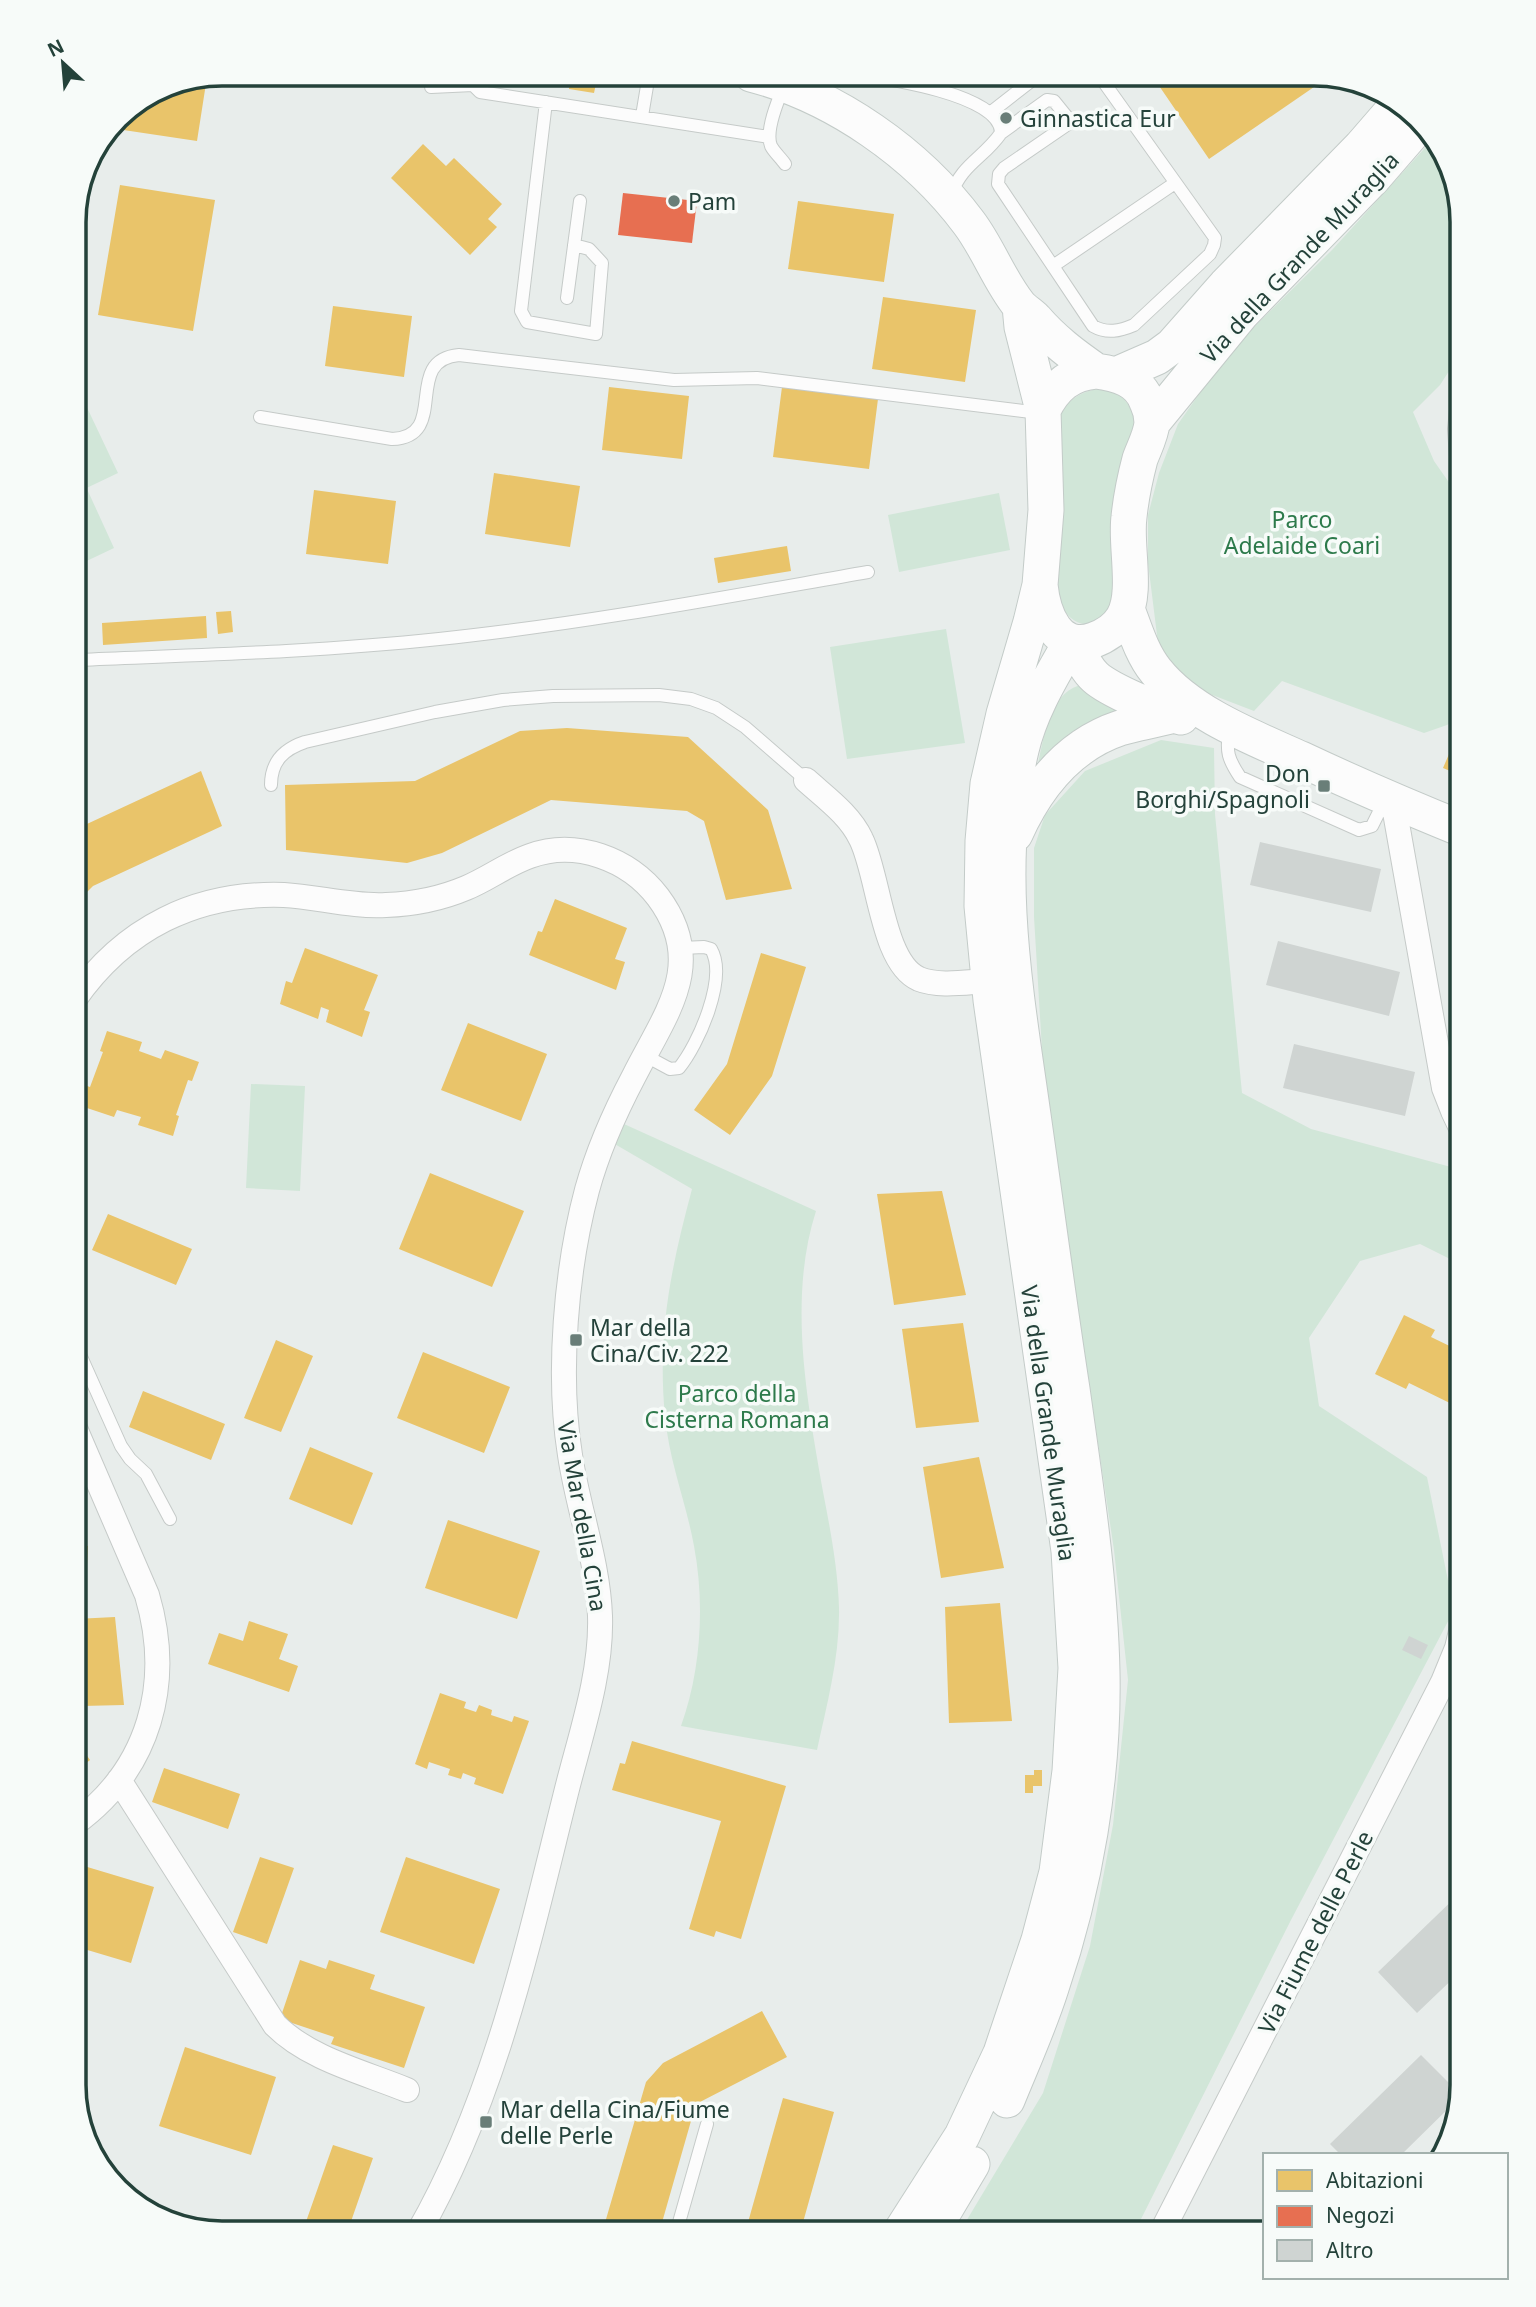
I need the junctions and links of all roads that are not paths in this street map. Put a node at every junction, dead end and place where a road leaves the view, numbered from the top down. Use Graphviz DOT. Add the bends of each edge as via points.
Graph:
graph roads {
  1 [pos="436,86"];
  2 [pos="477,86"];
  3 [pos="647,86"];
  4 [pos="772,86"];
  5 [pos="786,86"];
  6 [pos="921,86"];
  7 [pos="1025,86"];
  8 [pos="1106,86"];
  9 [pos="431,87"];
  10 [pos="546,102"];
  11 [pos="1392,111"];
  12 [pos="990,113"];
  13 [pos="642,116"];
  14 [pos="1414,131"];
  15 [pos="1001,134"];
  16 [pos="769,136"];
  17 [pos="785,164"];
  18 [pos="1175,183"];
  19 [pos="949,200"];
  20 [pos="580,201"];
  21 [pos="574,245"];
  22 [pos="1053,266"];
  23 [pos="567,298"];
  24 [pos="1020,306"];
  25 [pos="1107,373"];
  26 [pos="1043,411"];
  27 [pos="260,417"];
  28 [pos="1152,424"];
  29 [pos="868,572"];
  30 [pos="1040,585"];
  31 [pos="1127,609"];
  32 [pos="1073,642"];
  33 [pos="86,660"];
  34 [pos="1174,715"];
  35 [pos="1229,727"];
  36 [pos="807,780"];
  37 [pos="271,785"];
  38 [pos="1393,801"];
  39 [pos="1450,824"];
  40 [pos="1009,847"];
  41 [pos="681,948"];
  42 [pos="988,981"];
  43 [pos="86,985"];
  44 [pos="644,1055"];
  45 [pos="1450,1105"];
  46 [pos="86,1368"];
  47 [pos="86,1454"];
  48 [pos="170,1520"];
  49 [pos="1450,1665"];
  50 [pos="119,1780"];
  51 [pos="86,1814"];
  52 [pos="407,2090"];
  53 [pos="707,2123"];
  54 [pos="424,2221"];
  55 [pos="679,2221"];
  56 [pos="908,2221"];
  57 [pos="938,2221"];
  58 [pos="1168,2221"];
  1 -- 9 [label="lane"];
  2 -- 10 [label="lane" via="480,92"];
  3 -- 13 [label="lane"];
  4 -- 16 [label="lane" via="778,99"];
  5 -- 19 [label="street" via="877,134"];
  6 -- 12 [label="lane"];
  7 -- 12 [label="lane"];
  8 -- 18 [label="lane"];
  10 -- 13 [label="lane"];
  10 -- 21 [label="lane" via="521,311 527,323 596,334 602,262 589,249"];
  11 -- 25 [label="street, Via della Grande Muraglia" via="1172,346 1157,357"];
  12 -- 15 [label="lane" via="998,119"];
  13 -- 16 [label="lane"];
  14 -- 28 [label="street, Via della Grande Muraglia" via="1242,313"];
  15 -- 19 [label="lane" via="966,167"];
  15 -- 22 [label="lane" via="1047,100 1054,101 1071,122 999,174 998,184"];
  16 -- 17 [label="lane" via="772,149"];
  18 -- 22 [label="lane"];
  18 -- 22 [label="lane" via="1214,238 1214,245 1210,254 1134,325 1102,331 1093,326"];
  19 -- 24 [label="street" via="975,232"];
  20 -- 21 [label="lane"];
  21 -- 23 [label="lane"];
  24 -- 25 [label="street" via="1060,346"];
  24 -- 26 [label="street"];
  25 -- 26 [label="street, Via della Grande Muraglia" via="1082,373 1064,382"];
  25 -- 28 [label="street" via="1135,385 1144,396"];
  26 -- 27 [label="lane" via="757,378 674,380 459,355 439,361 431,371 422,422 405,437 392,439"];
  26 -- 30 [label="street" via="1046,510"];
  28 -- 31 [label="street" via="1129,514"];
  29 -- 33 [label="lane" via="620,616 442,639 314,650"];
  30 -- 32 [label="street" via="1049,620 1058,633"];
  30 -- 42 [label="street, Via della Grande Muraglia" via="986,798 982,896"];
  31 -- 32 [label="street" via="1117,625 1101,637"];
  31 -- 35 [label="street" via="1148,660 1160,676"];
  32 -- 34 [label="street" via="1096,678"];
  32 -- 40 [label="street, Via della Grande Muraglia" via="1027,729 1013,794"];
  34 -- 35 [label="street"];
  34 -- 40 [label="street" via="1119,729 1076,751 1036,795"];
  35 -- 38 [label="street"];
  36 -- 37 [label="lane" via="716,708 677,696 645,694 480,703 305,742 281,755 272,769"];
  36 -- 42 [label="street" via="861,838 888,934 902,966 925,980"];
  38 -- 39 [label="street"];
  38 -- 45 [label="street"];
  40 -- 57 [label="street, Via della Grande Muraglia" via="1008,911 1018,1013 1096,1565 1101,1723 1083,1867 1052,1985 998,2120"];
  41 -- 43 [label="street, Via Mar della Cina" via="668,912 642,880 594,854 560,849 529,856 462,890 417,903 370,905 265,895 204,904 166,918 132,938"];
  41 -- 44 [label="street, Via Mar della Cina" via="676,994"];
  41 -- 44 [label="lane" via="704,947 714,955 715,979 707,1014 679,1068 670,1069"];
  42 -- 56 [label="street, Via della Grande Muraglia" via="1069,1551 1075,1638 1073,1737 1057,1872 1015,2012 969,2123"];
  44 -- 54 [label="street, Via Mar della Cina" via="613,1118 588,1188 566,1328 569,1454 600,1609 592,1688 517,1983 486,2085 456,2161"];
  46 -- 48 [label="lane" via="121,1446 146,1474"];
  47 -- 50 [label="street" via="147,1595 157,1636 150,1721 138,1753"];
  49 -- 58 [label="street, Via Fiume delle Perle"];
  50 -- 51 [label="street"];
  50 -- 52 [label="street" via="275,2025 316,2053"];
  53 -- 55 [label="lane"];
}
